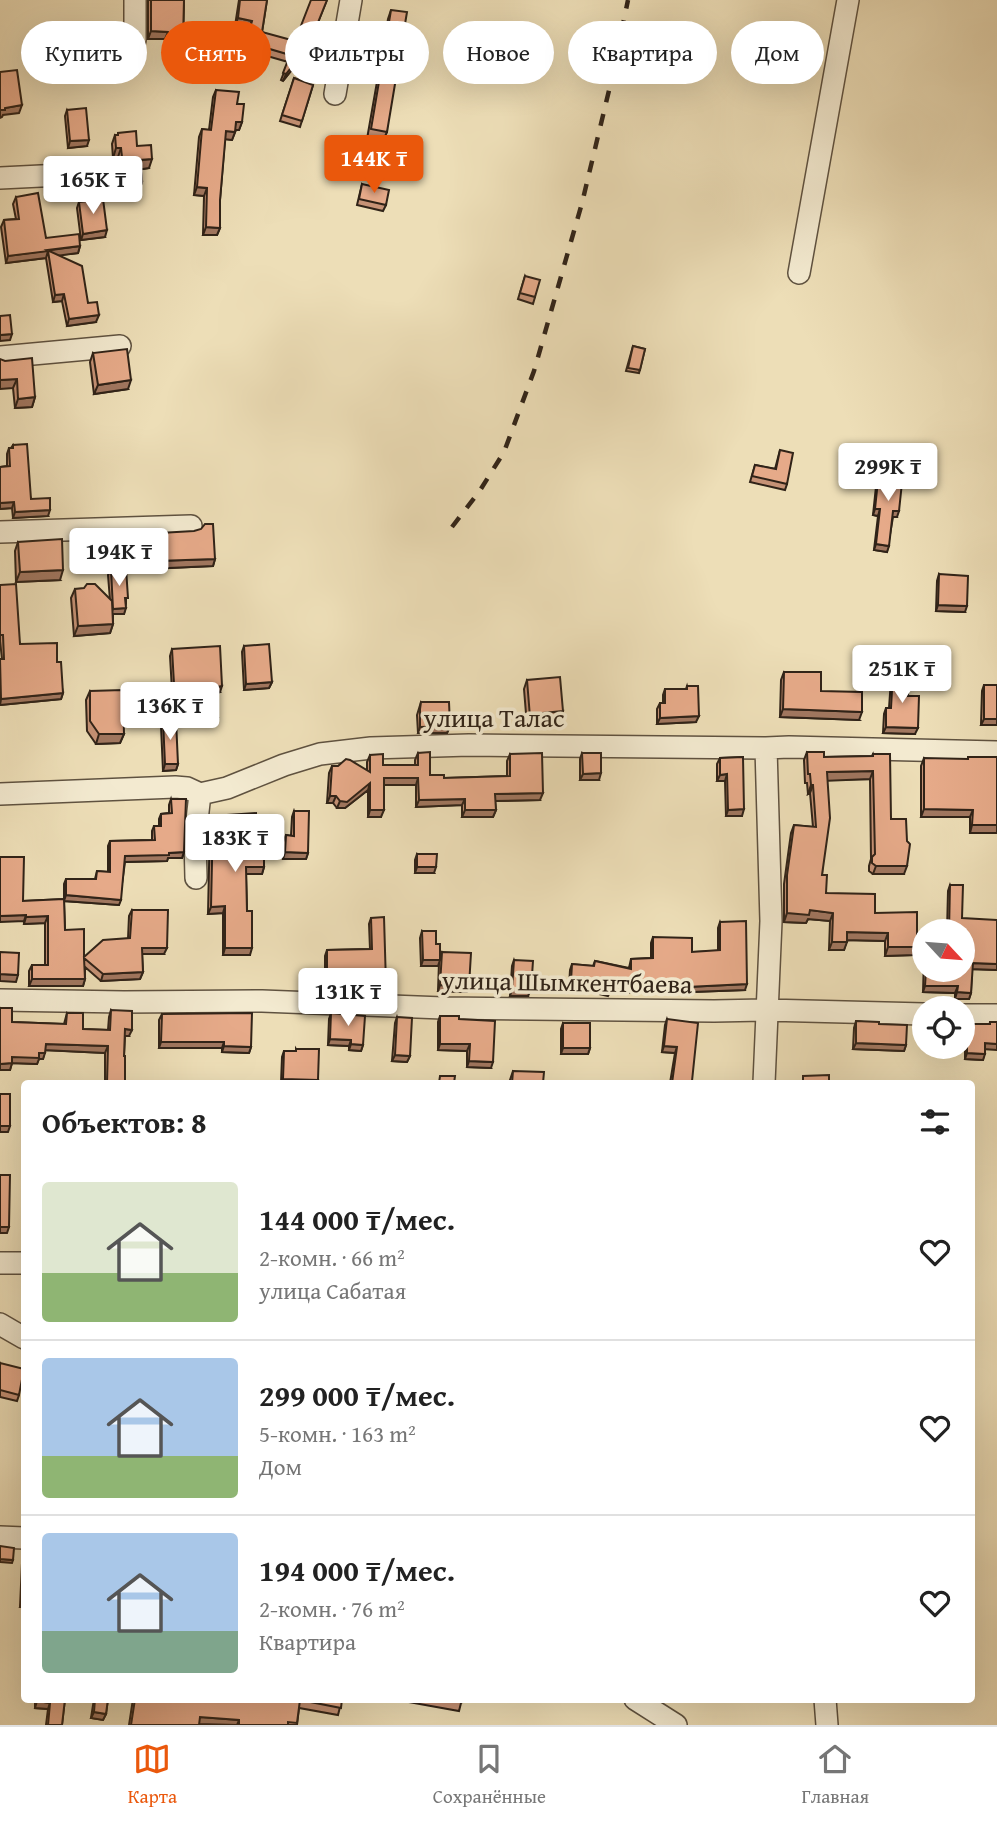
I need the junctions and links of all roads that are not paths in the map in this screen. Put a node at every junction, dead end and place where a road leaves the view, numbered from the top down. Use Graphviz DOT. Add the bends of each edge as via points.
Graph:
graph roads {
  1 [pos="135,0"];
  2 [pos="351,0"];
  3 [pos="848,0"];
  4 [pos="135,21"];
  5 [pos="334,94"];
  6 [pos="102,173"];
  7 [pos="0,178"];
  8 [pos="799,273"];
  9 [pos="120,346"];
  10 [pos="0,357"];
  11 [pos="191,526"];
  12 [pos="0,532"];
  13 [pos="766,748"];
  14 [pos="997,752"];
  15 [pos="0,794"];
  16 [pos="200,794"];
  17 [pos="196,878"];
  18 [pos="0,999"];
  19 [pos="766,1010"];
  20 [pos="912,1014"];
  21 [pos="975,1015"];
  22 [pos="997,1015"];
  23 [pos="764,1080"];
  24 [pos="21,1262"];
  25 [pos="0,1263"];
  26 [pos="0,1324"];
  27 [pos="21,1336"];
  28 [pos="0,1537"];
  29 [pos="21,1538"];
  30 [pos="641,1703"];
  31 [pos="826,1703"];
  32 [pos="676,1725"];
  33 [pos="827,1725"];
  1 -- 4 [label="street"];
  2 -- 5 [label="street"];
  3 -- 8 [label="street"];
  6 -- 7 [label="street"];
  9 -- 10 [label="street"];
  11 -- 12 [label="street"];
  13 -- 14 [label="street, улица Талас"];
  13 -- 16 [label="street, улица Талас" via="371,748 320,754"];
  13 -- 19 [label="street" via="771,921"];
  15 -- 16 [label="street, улица Талас" via="175,787"];
  16 -- 17 [label="street"];
  18 -- 19 [label="street, улица Шымкентбаева"];
  19 -- 20 [label="street, улица Шымкентбаева"];
  19 -- 23 [label="street"];
  21 -- 22 [label="street"];
  24 -- 25 [label="street"];
  26 -- 27 [label="street"];
  28 -- 29 [label="street"];
  30 -- 32 [label="street"];
  31 -- 33 [label="street"];
}
